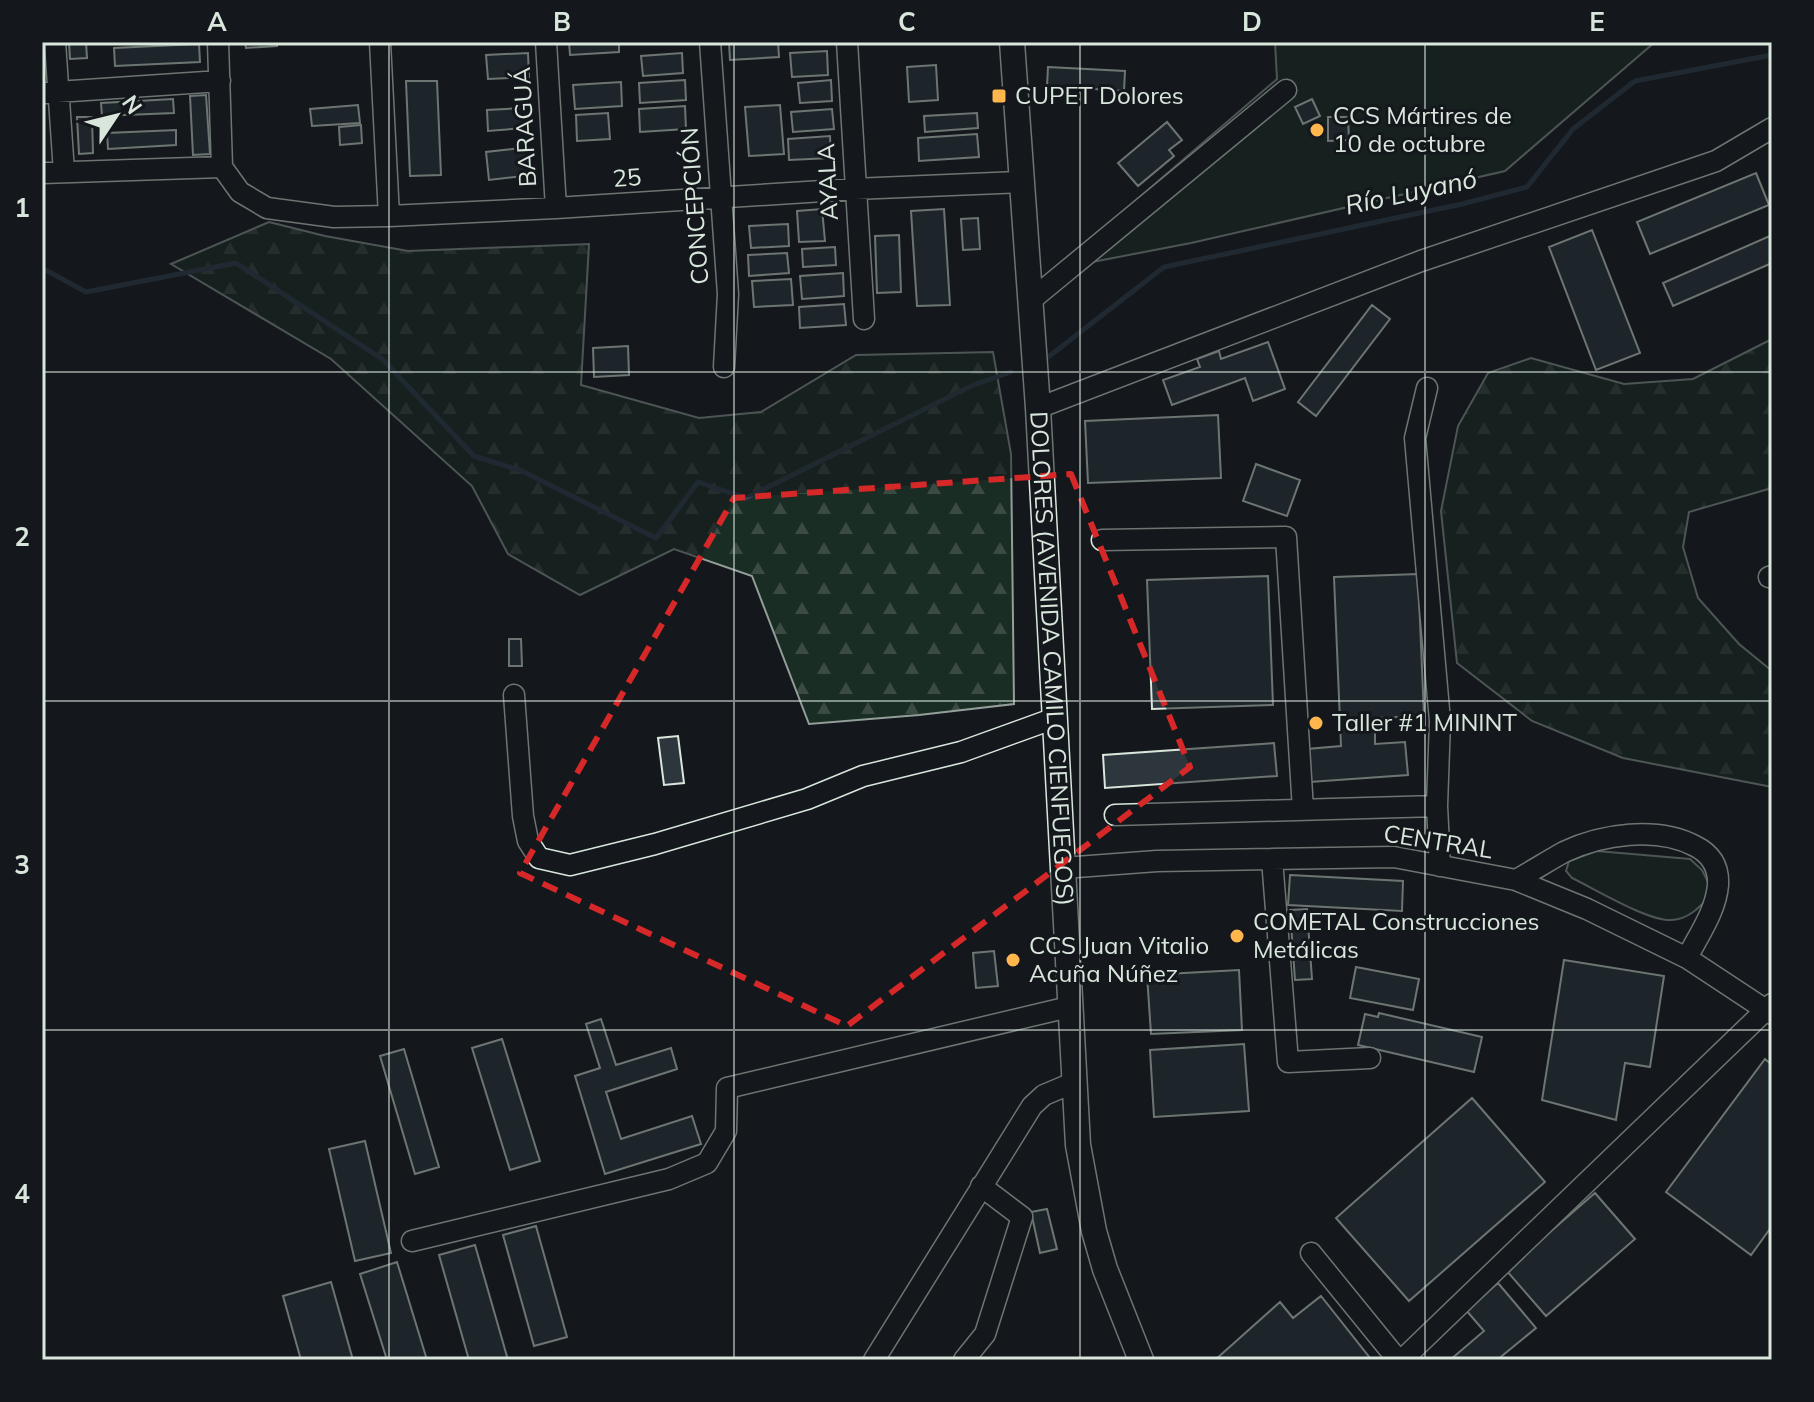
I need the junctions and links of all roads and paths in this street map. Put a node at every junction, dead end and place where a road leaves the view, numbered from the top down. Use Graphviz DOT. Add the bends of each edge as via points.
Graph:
graph roads {
  1 [pos="55,42"];
  2 [pos="218,42"];
  3 [pos="380,42"];
  4 [pos="546,42"];
  5 [pos="710,42"];
  6 [pos="847,42"];
  7 [pos="1012,42"];
  8 [pos="220,81"];
  9 [pos="1286,90"];
  10 [pos="50,93"];
  11 [pos="1772,128"];
  12 [pos="222,167"];
  13 [pos="64,172"];
  14 [pos="42,173"];
  15 [pos="1021,182"];
  16 [pos="854,189"];
  17 [pos="720,198"];
  18 [pos="556,208"];
  19 [pos="389,216"];
  20 [pos="1030,301"];
  21 [pos="864,319"];
  22 [pos="724,367"];
  23 [pos="1427,388"];
  24 [pos="1038,408"];
  25 [pos="1102,540"];
  26 [pos="514,695"];
  27 [pos="1055,718"];
  28 [pos="1437,806"];
  29 [pos="1303,810"];
  30 [pos="1115,815"];
  31 [pos="1272,859"];
  32 [pos="1440,866"];
  33 [pos="1063,868"];
  34 [pos="1516,880"];
  35 [pos="1687,958"];
  36 [pos="1069,1007"];
  37 [pos="1770,1009"];
  38 [pos="1370,1058"];
  39 [pos="1075,1082"];
  40 [pos="981,1186"];
  41 [pos="412,1241"];
  42 [pos="1311,1253"];
  43 [pos="1136,1358"];
  44 [pos="874,1360"];
  45 [pos="964,1360"];
  46 [pos="1400,1360"];
  1 -- 10 [label="street"];
  2 -- 8 [label="street"];
  3 -- 19 [label="street"];
  4 -- 18 [label="street, BARAGUÁ"];
  5 -- 17 [label="street, CONCEPCIÓN"];
  6 -- 16 [label="street, AYALA"];
  7 -- 15 [label="main road, DOLORES (AVENIDA CAMILO CIENFUEGOS)"];
  8 -- 10 [label="street"];
  8 -- 12 [label="street"];
  9 -- 20 [label="street"];
  10 -- 13 [label="street"];
  11 -- 24 [label="street" via="1716,161 1421,261"];
  12 -- 13 [label="street"];
  12 -- 19 [label="street, 25" via="240,192 267,208 334,217"];
  13 -- 14 [label="street"];
  15 -- 16 [label="street, 25"];
  15 -- 20 [label="main road, DOLORES (AVENIDA CAMILO CIENFUEGOS)"];
  16 -- 17 [label="street, 25"];
  16 -- 21 [label="street, AYALA"];
  17 -- 18 [label="street, 25"];
  17 -- 22 [label="street, CONCEPCIÓN" via="728,294"];
  18 -- 19 [label="street, 25"];
  20 -- 24 [label="main road, DOLORES (AVENIDA CAMILO CIENFUEGOS)"];
  23 -- 28 [label="street" via="1415,438 1440,721"];
  24 -- 27 [label="main road, DOLORES (AVENIDA CAMILO CIENFUEGOS)"];
  25 -- 29 [label="street" via="1286,537"];
  26 -- 27 [label="street" via="528,841 539,858 570,865 807,799 863,776 961,752"];
  27 -- 33 [label="main road, DOLORES (AVENIDA CAMILO CIENFUEGOS)"];
  28 -- 29 [label="street"];
  28 -- 32 [label="street"];
  29 -- 30 [label="street"];
  31 -- 32 [label="street, CENTRAL" via="1394,857"];
  31 -- 33 [label="street, CENTRAL"];
  31 -- 38 [label="street" via="1288,1062"];
  32 -- 34 [label="street, CENTRAL"];
  33 -- 36 [label="main road, DOLORES (AVENIDA CAMILO CIENFUEGOS)"];
  34 -- 35 [label="street, CENTRAL"];
  34 -- 35 [label="street" via="1566,852 1602,840 1644,834 1687,842 1707,852 1719,881"];
  35 -- 37 [label="street, CENTRAL"];
  36 -- 39 [label="main road, DOLORES (AVENIDA CAMILO CIENFUEGOS)"];
  36 -- 41 [label="street" via="727,1088 726,1131 707,1163 669,1179"];
  37 -- 46 [label="street"];
  39 -- 40 [label="street" via="1032,1106"];
  39 -- 43 [label="main road, DOLORES (AVENIDA CAMILO CIENFUEGOS)" via="1078,1145 1094,1231"];
  40 -- 44 [label="street"];
  40 -- 45 [label="street" via="1022,1217 985,1334"];
  42 -- 46 [label="street"];
}
